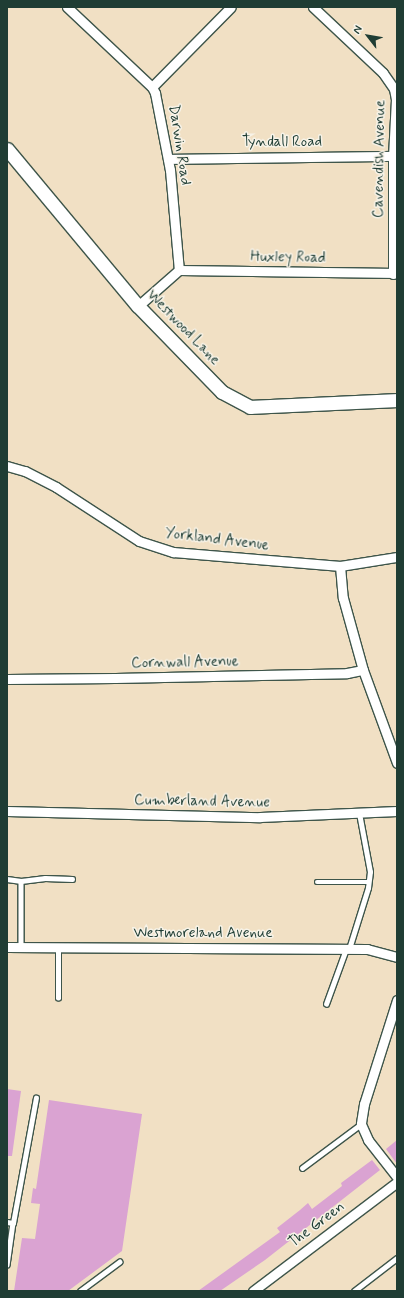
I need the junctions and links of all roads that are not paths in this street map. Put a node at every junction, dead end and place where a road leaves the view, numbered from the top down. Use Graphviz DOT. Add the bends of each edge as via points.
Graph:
graph roads {
  1 [pos="67,7"];
  2 [pos="231,7"];
  3 [pos="313,7"];
  4 [pos="152,87"];
  5 [pos="7,149"];
  6 [pos="395,156"];
  7 [pos="168,159"];
  8 [pos="179,270"];
  9 [pos="395,274"];
  10 [pos="138,306"];
  11 [pos="397,400"];
  12 [pos="7,466"];
  13 [pos="397,557"];
  14 [pos="340,566"];
  15 [pos="363,670"];
  16 [pos="7,679"];
  17 [pos="397,763"];
  18 [pos="7,811"];
  19 [pos="397,811"];
  20 [pos="359,813"];
  21 [pos="7,879"];
  22 [pos="72,879"];
  23 [pos="21,881"];
  24 [pos="317,882"];
  25 [pos="369,882"];
  26 [pos="7,947"];
  27 [pos="21,947"];
  28 [pos="58,947"];
  29 [pos="347,949"];
  30 [pos="397,957"];
  31 [pos="58,998"];
  32 [pos="397,1000"];
  33 [pos="326,1004"];
  34 [pos="36,1098"];
  35 [pos="361,1124"];
  36 [pos="302,1168"];
  37 [pos="397,1177"];
  38 [pos="397,1182"];
  39 [pos="7,1222"];
  40 [pos="13,1223"];
  41 [pos="397,1258"];
  42 [pos="119,1262"];
  43 [pos="7,1265"];
  44 [pos="80,1291"];
  45 [pos="253,1291"];
  46 [pos="354,1291"];
  1 -- 4 [label="street, Darwin Road"];
  2 -- 4 [label="street"];
  3 -- 6 [label="street, Cavendish Avenue" via="390,80 396,100"];
  4 -- 7 [label="street, Darwin Road" via="157,97"];
  5 -- 10 [label="street, Westwood Lane"];
  6 -- 7 [label="street, Tyndall Road"];
  6 -- 9 [label="street, Cavendish Avenue"];
  7 -- 8 [label="street, Darwin Road"];
  8 -- 9 [label="street, Huxley Road"];
  8 -- 10 [label="street"];
  10 -- 11 [label="street, Westwood Lane" via="222,392 250,407"];
  12 -- 14 [label="street, Yorkland Avenue" via="25,471 56,487 138,541 166,550"];
  13 -- 14 [label="street, Yorkland Avenue"];
  14 -- 15 [label="street" via="343,598"];
  15 -- 16 [label="street, Cornwall Avenue" via="347,673"];
  15 -- 17 [label="street"];
  18 -- 20 [label="street, Cumberland Avenue" via="260,817"];
  19 -- 20 [label="street, Cumberland Avenue"];
  20 -- 25 [label="lane" via="370,872"];
  21 -- 23 [label="lane"];
  22 -- 23 [label="lane" via="45,878"];
  23 -- 27 [label="lane"];
  24 -- 25 [label="lane"];
  25 -- 29 [label="lane"];
  26 -- 27 [label="street, Westmoreland Avenue"];
  27 -- 28 [label="street, Westmoreland Avenue"];
  28 -- 29 [label="street, Westmoreland Avenue"];
  28 -- 31 [label="lane"];
  29 -- 30 [label="street, Westmoreland Avenue" via="375,950"];
  29 -- 33 [label="lane"];
  32 -- 35 [label="street" via="364,1104"];
  34 -- 40 [label="lane"];
  35 -- 36 [label="lane"];
  35 -- 37 [label="street" via="368,1140"];
  38 -- 45 [label="street, The Green"];
  39 -- 40 [label="lane"];
  40 -- 43 [label="lane"];
  41 -- 46 [label="lane"];
  42 -- 44 [label="lane"];
}
